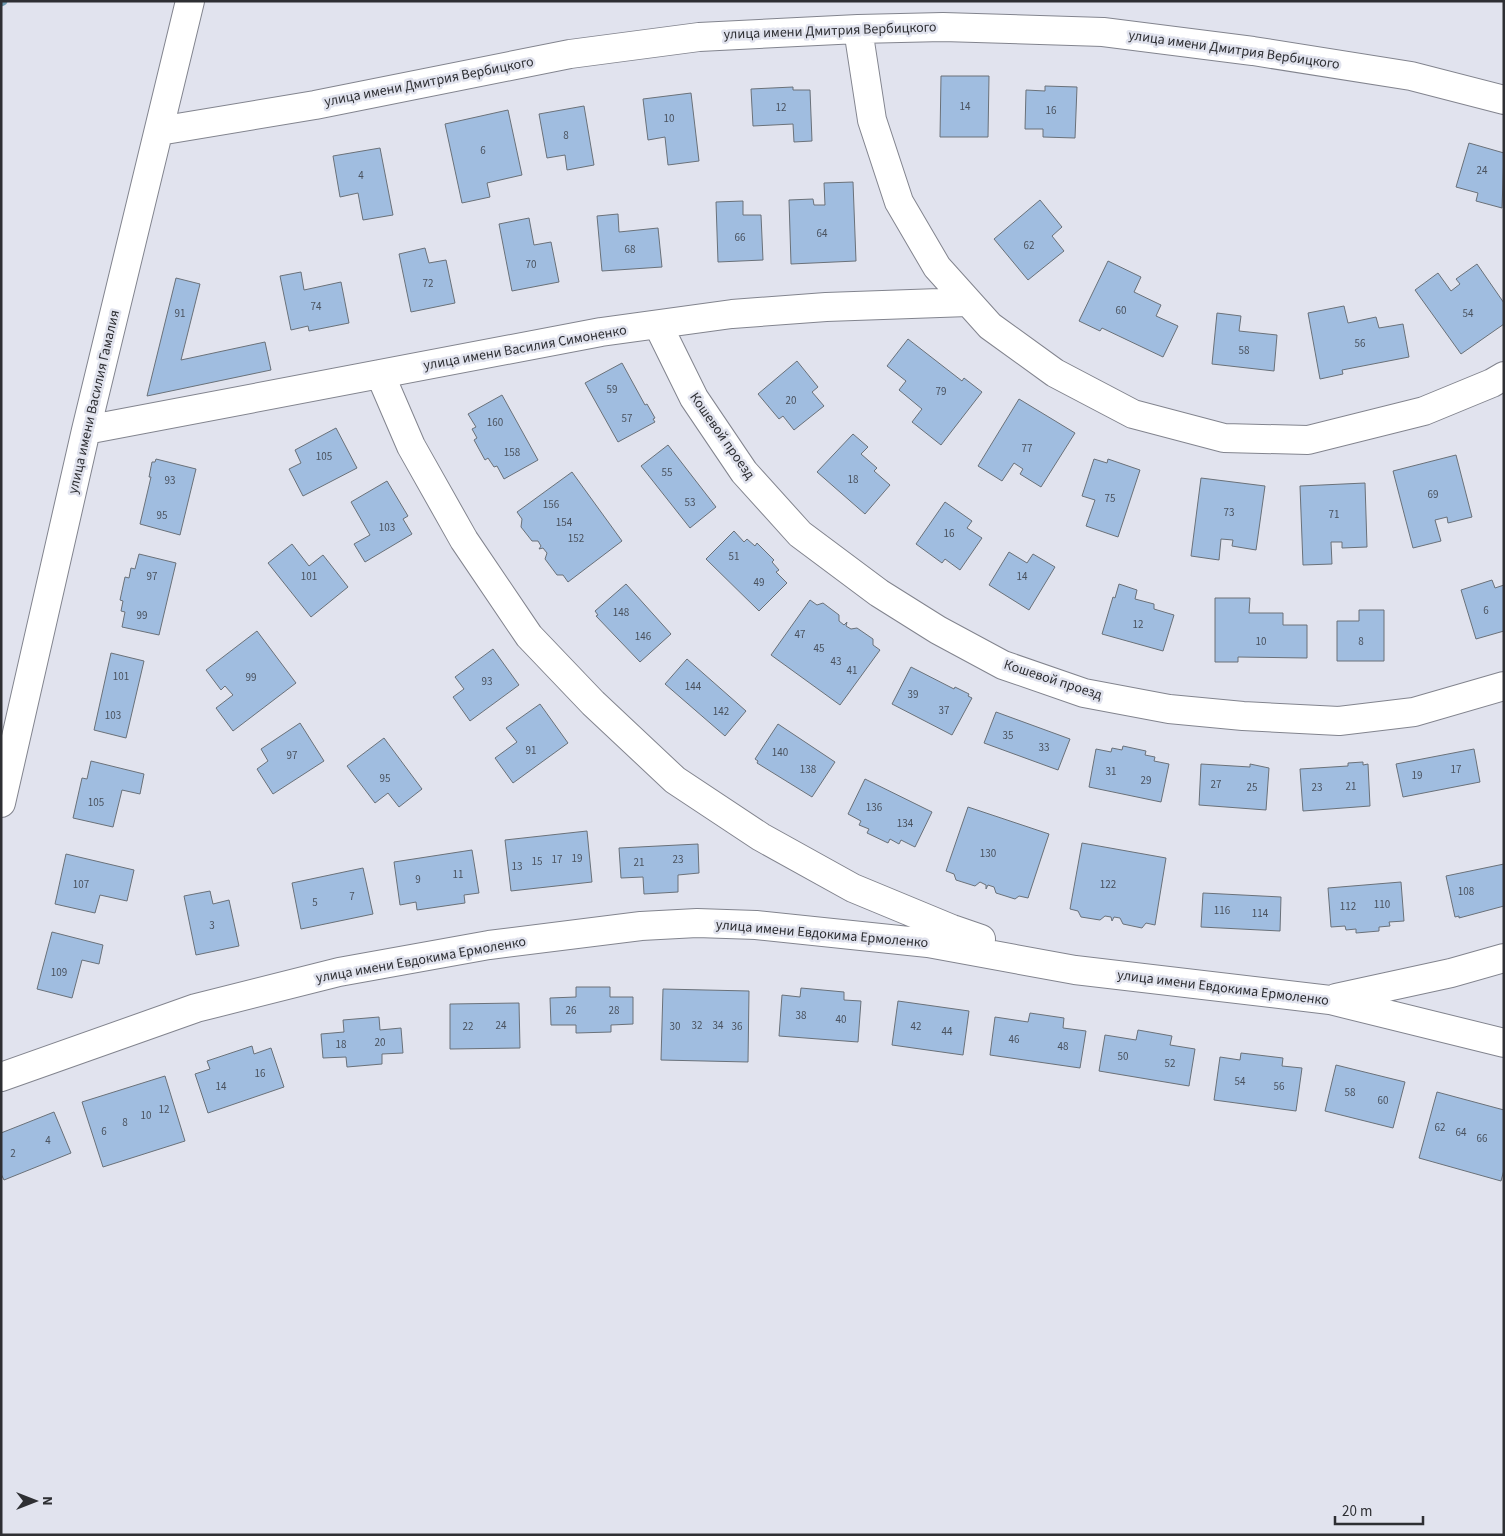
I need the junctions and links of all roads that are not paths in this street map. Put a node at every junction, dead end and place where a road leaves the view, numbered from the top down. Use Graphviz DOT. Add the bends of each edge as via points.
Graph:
graph roads {
  1 [pos="190,1"];
  2 [pos="858,29"];
  3 [pos="1504,100"];
  4 [pos="159,131"];
  5 [pos="968,302"];
  6 [pos="658,324"];
  7 [pos="380,374"];
  8 [pos="1500,382"];
  9 [pos="86,430"];
  10 [pos="1504,686"];
  11 [pos="1,803"];
  12 [pos="1504,958"];
  13 [pos="1074,970"];
  14 [pos="1330,1000"];
  15 [pos="1504,1043"];
  16 [pos="1,1077"];
  1 -- 4 [label="street, улица имени Василия Гамалия"];
  2 -- 3 [label="street, улица имени Дмитрия Вербицкого" via="943,27 1103,32 1410,76"];
  2 -- 4 [label="street, улица имени Дмитрия Вербицкого" via="699,37 570,54 315,105"];
  2 -- 5 [label="street" via="872,120 899,202 938,267"];
  4 -- 9 [label="street, улица имени Василия Гамалия"];
  5 -- 6 [label="street, улица имени Василия Симоненко" via="826,306"];
  5 -- 8 [label="street" via="990,326 1054,373 1133,414 1224,438 1308,440 1424,411"];
  6 -- 7 [label="street, улица имени Василия Симоненко"];
  6 -- 10 [label="street, Кошевой проезд" via="694,398 744,472 800,534 879,594 1003,665 1084,693 1169,709 1339,721 1414,712"];
  7 -- 9 [label="street, улица имени Василия Симоненко"];
  7 -- 13 [label="street" via="411,446 464,540 529,636 593,703 675,780 761,837 853,888 952,929"];
  9 -- 11 [label="street, улица имени Василия Гамалия"];
  12 -- 14 [label="street"];
  13 -- 14 [label="street, улица имени Евдокима Ермоленко"];
  13 -- 16 [label="street, улица имени Евдокима Ермоленко" via="928,943 756,925 697,922 641,926 489,945 339,972 196,1008"];
  14 -- 15 [label="street, улица имени Евдокима Ермоленко"];
}
